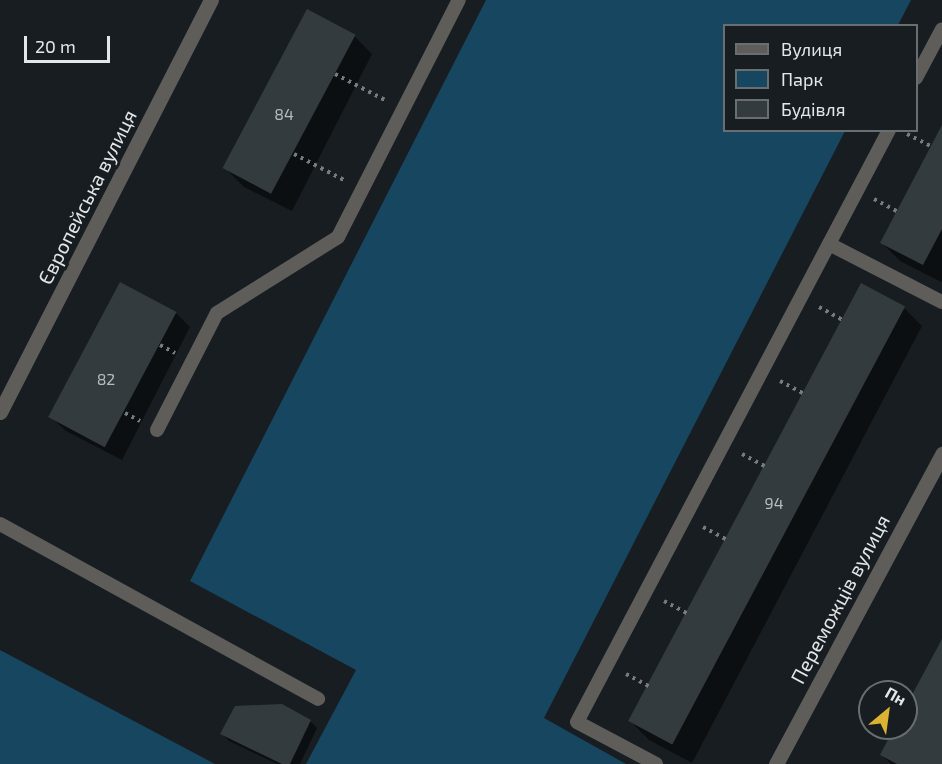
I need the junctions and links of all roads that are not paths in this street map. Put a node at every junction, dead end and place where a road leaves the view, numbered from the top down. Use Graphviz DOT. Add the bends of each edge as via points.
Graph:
graph roads {
  1 [pos="212,0"];
  2 [pos="459,0"];
  3 [pos="942,29"];
  4 [pos="918,74"];
  5 [pos="888,132"];
  6 [pos="829,244"];
  7 [pos="942,302"];
  8 [pos="0,412"];
  9 [pos="157,430"];
  10 [pos="942,454"];
  11 [pos="0,524"];
  12 [pos="318,699"];
  13 [pos="656,764"];
  14 [pos="776,764"];
  1 -- 8 [label="street, Європейська вулиця"];
  2 -- 9 [label="lane" via="338,237 217,313"];
  3 -- 4 [label="lane"];
  5 -- 6 [label="lane"];
  6 -- 7 [label="lane"];
  6 -- 13 [label="lane" via="577,722"];
  10 -- 14 [label="street, Переможців вулиця"];
  11 -- 12 [label="lane"];
}
